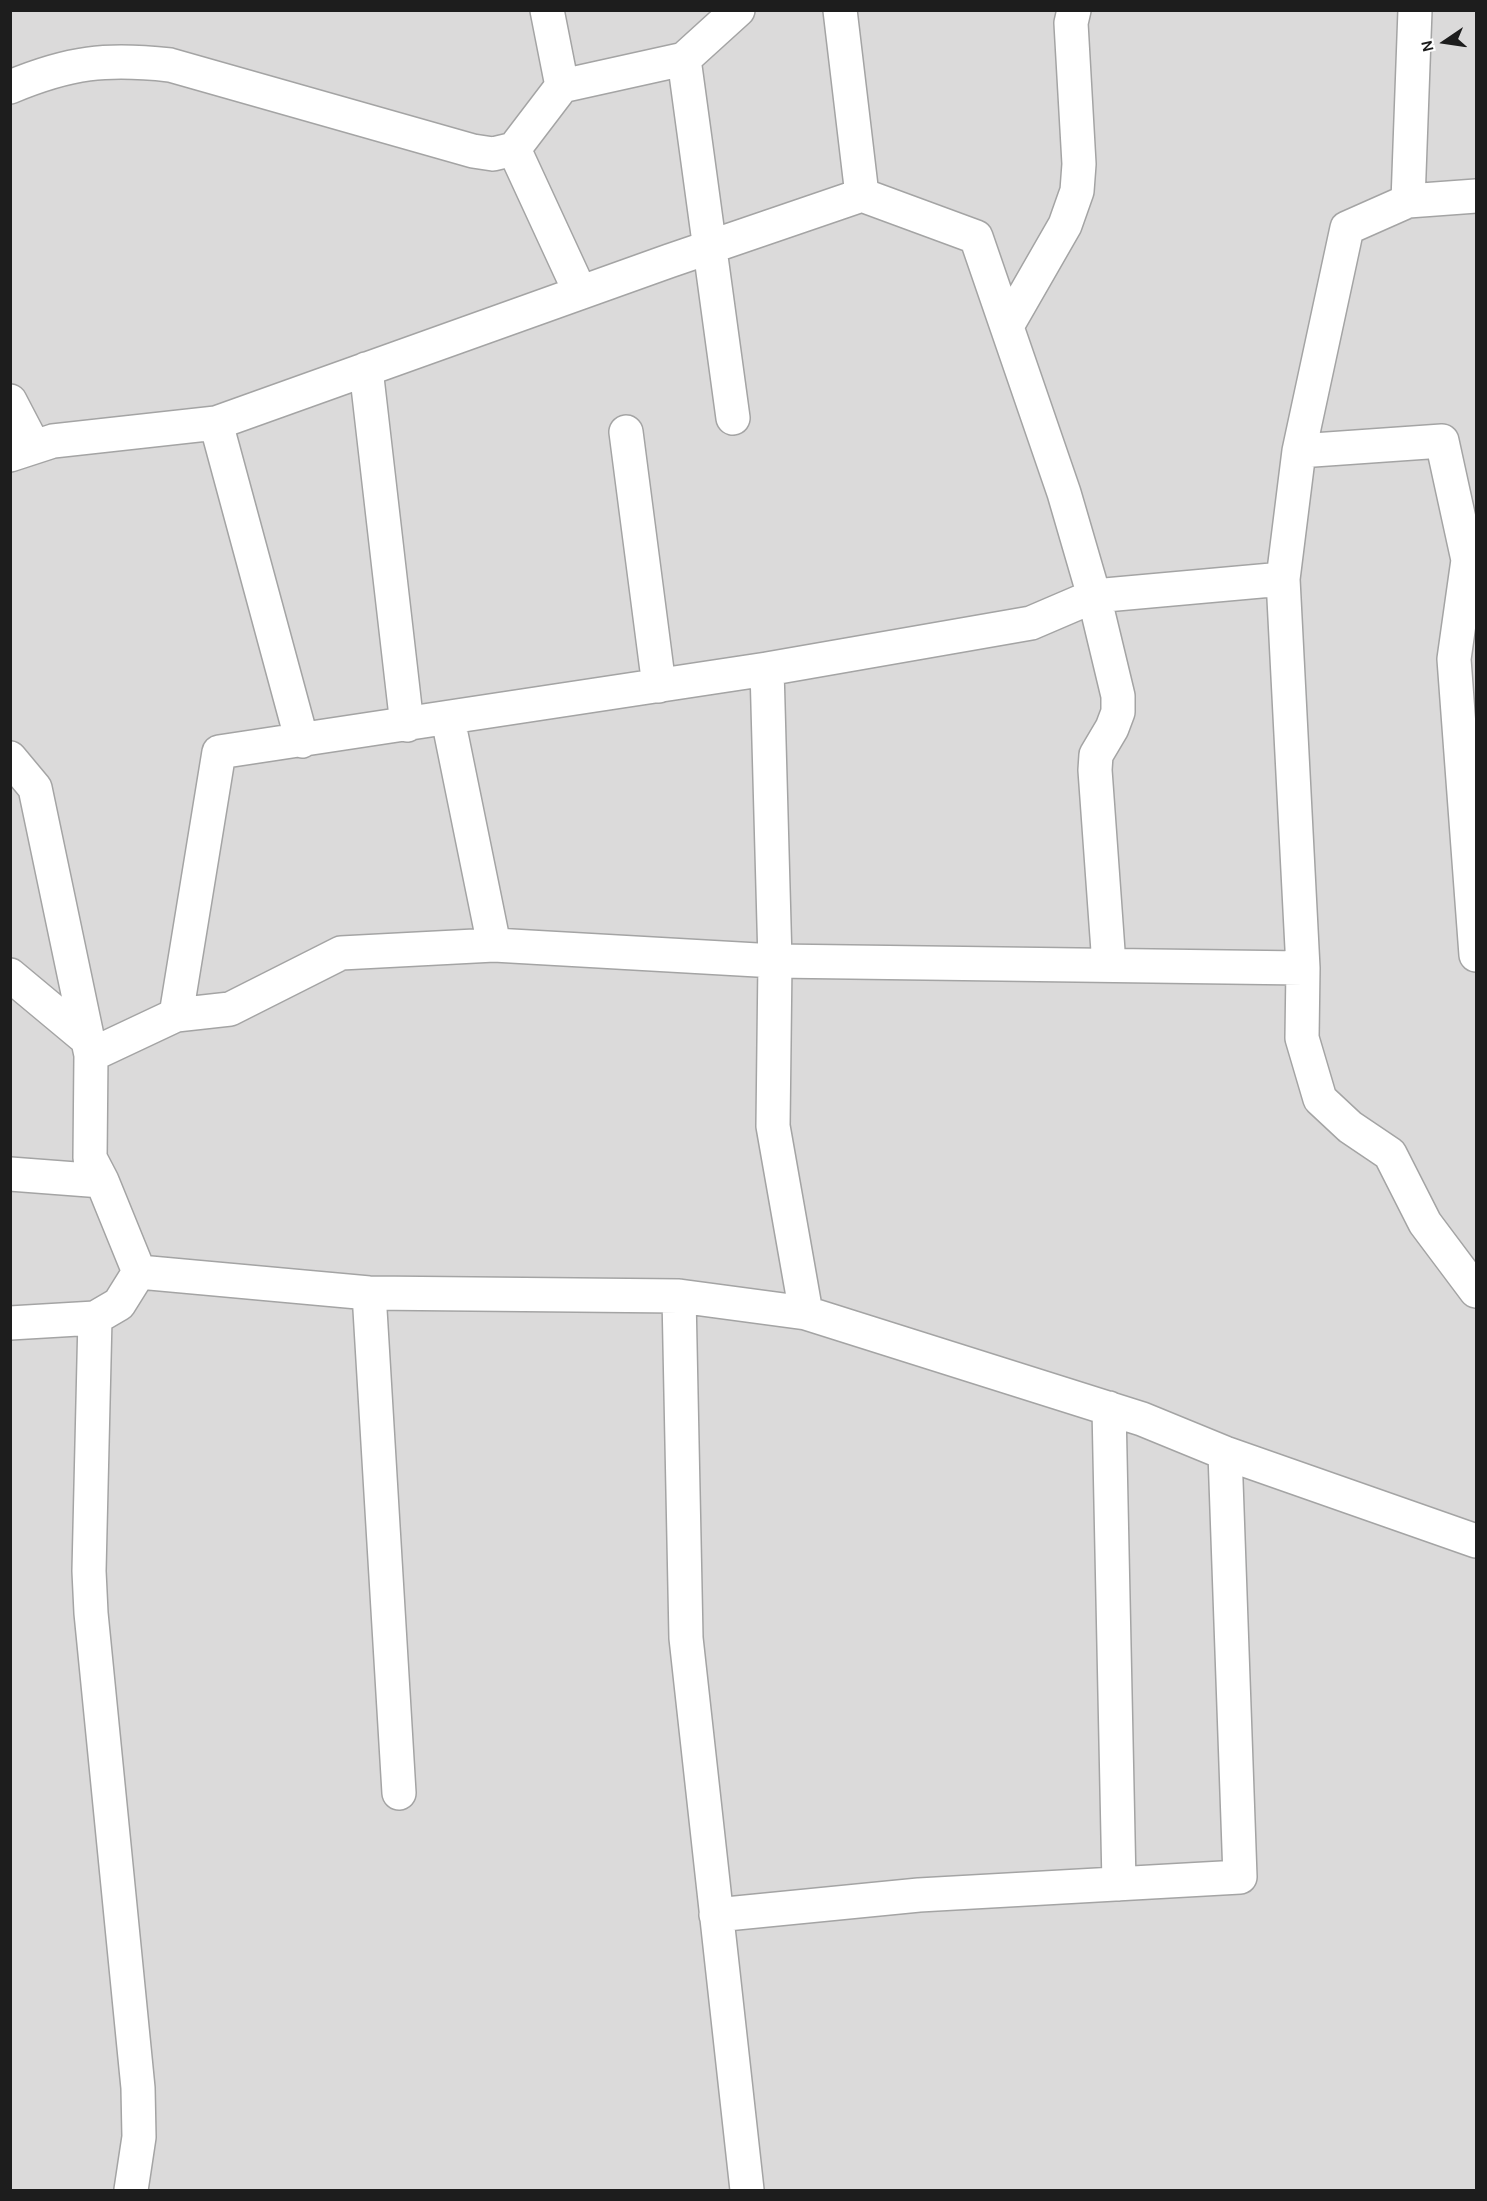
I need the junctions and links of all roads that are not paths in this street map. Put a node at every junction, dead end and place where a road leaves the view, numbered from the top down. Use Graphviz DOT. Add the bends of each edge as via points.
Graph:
graph roads {
  1 [pos="548,10"];
  2 [pos="738,10"];
  3 [pos="840,10"];
  4 [pos="1074,10"];
  5 [pos="1415,10"];
  6 [pos="684,59"];
  7 [pos="562,86"];
  8 [pos="10,87"];
  9 [pos="514,149"];
  10 [pos="862,195"];
  11 [pos="1476,196"];
  12 [pos="1408,201"];
  13 [pos="710,247"];
  14 [pos="580,292"];
  15 [pos="1007,326"];
  16 [pos="366,369"];
  17 [pos="10,401"];
  18 [pos="733,418"];
  19 [pos="216,423"];
  20 [pos="626,432"];
  21 [pos="22,451"];
  22 [pos="1299,451"];
  23 [pos="1283,579"];
  24 [pos="1094,596"];
  25 [pos="767,669"];
  26 [pos="659,686"];
  27 [pos="448,718"];
  28 [pos="407,725"];
  29 [pos="302,741"];
  30 [pos="10,758"];
  31 [pos="494,945"];
  32 [pos="1476,955"];
  33 [pos="775,961"];
  34 [pos="1109,965"];
  35 [pos="1303,968"];
  36 [pos="10,975"];
  37 [pos="176,1015"];
  38 [pos="89,1047"];
  39 [pos="10,1174"];
  40 [pos="102,1181"];
  41 [pos="139,1272"];
  42 [pos="1476,1291"];
  43 [pos="369,1293"];
  44 [pos="679,1296"];
  45 [pos="806,1312"];
  46 [pos="95,1318"];
  47 [pos="10,1323"];
  48 [pos="1108,1408"];
  49 [pos="1225,1453"];
  50 [pos="1476,1541"];
  51 [pos="399,1793"];
  52 [pos="1119,1884"];
  53 [pos="716,1915"];
  54 [pos="131,2190"];
  55 [pos="747,2190"];
  1 -- 7 [label="street"];
  2 -- 6 [label="street"];
  3 -- 10 [label="street"];
  4 -- 15 [label="street" via="1071,23 1077,191 1065,225"];
  5 -- 12 [label="street"];
  6 -- 7 [label="street"];
  6 -- 13 [label="street"];
  7 -- 9 [label="street"];
  8 -- 9 [label="street" via="61,68 94,63 122,60 170,65 473,151 493,154"];
  9 -- 14 [label="street"];
  10 -- 13 [label="street"];
  10 -- 15 [label="street" via="976,237"];
  11 -- 12 [label="street"];
  12 -- 22 [label="street" via="1347,228"];
  13 -- 14 [label="street"];
  13 -- 18 [label="street"];
  14 -- 16 [label="street"];
  15 -- 24 [label="street" via="1064,493"];
  16 -- 19 [label="street"];
  16 -- 28 [label="street"];
  17 -- 21 [label="street"];
  19 -- 21 [label="street" via="53,441"];
  19 -- 29 [label="street"];
  20 -- 26 [label="street"];
  22 -- 23 [label="street"];
  22 -- 32 [label="street" via="1442,441 1468,560 1454,659"];
  23 -- 24 [label="street"];
  23 -- 35 [label="street"];
  24 -- 25 [label="street" via="1031,623"];
  24 -- 34 [label="street" via="1118,696 1118,712 1096,755 1095,770"];
  25 -- 26 [label="street"];
  25 -- 33 [label="street"];
  26 -- 27 [label="street"];
  27 -- 28 [label="street"];
  27 -- 31 [label="street"];
  28 -- 29 [label="street"];
  29 -- 37 [label="street" via="219,752"];
  30 -- 38 [label="street" via="35,788"];
  31 -- 33 [label="street"];
  31 -- 37 [label="street" via="341,953 230,1008"];
  33 -- 34 [label="street"];
  33 -- 45 [label="street" via="774,1125"];
  34 -- 35 [label="street"];
  35 -- 42 [label="street" via="1302,1038 1320,1100 1350,1127 1390,1154 1425,1223"];
  36 -- 38 [label="street"];
  37 -- 38 [label="street"];
  38 -- 40 [label="street" via="90,1158"];
  39 -- 40 [label="street"];
  40 -- 41 [label="street"];
  41 -- 43 [label="street"];
  41 -- 46 [label="street" via="119,1304"];
  43 -- 44 [label="street"];
  43 -- 51 [label="street"];
  44 -- 45 [label="street"];
  44 -- 53 [label="street" via="686,1638"];
  45 -- 48 [label="street"];
  46 -- 47 [label="street"];
  46 -- 54 [label="street" via="89,1571 138,2088 139,2137"];
  48 -- 49 [label="street"];
  48 -- 52 [label="street"];
  49 -- 50 [label="street"];
  49 -- 52 [label="street" via="1240,1877"];
  52 -- 53 [label="street" via="919,1895"];
  53 -- 55 [label="street"];
}
